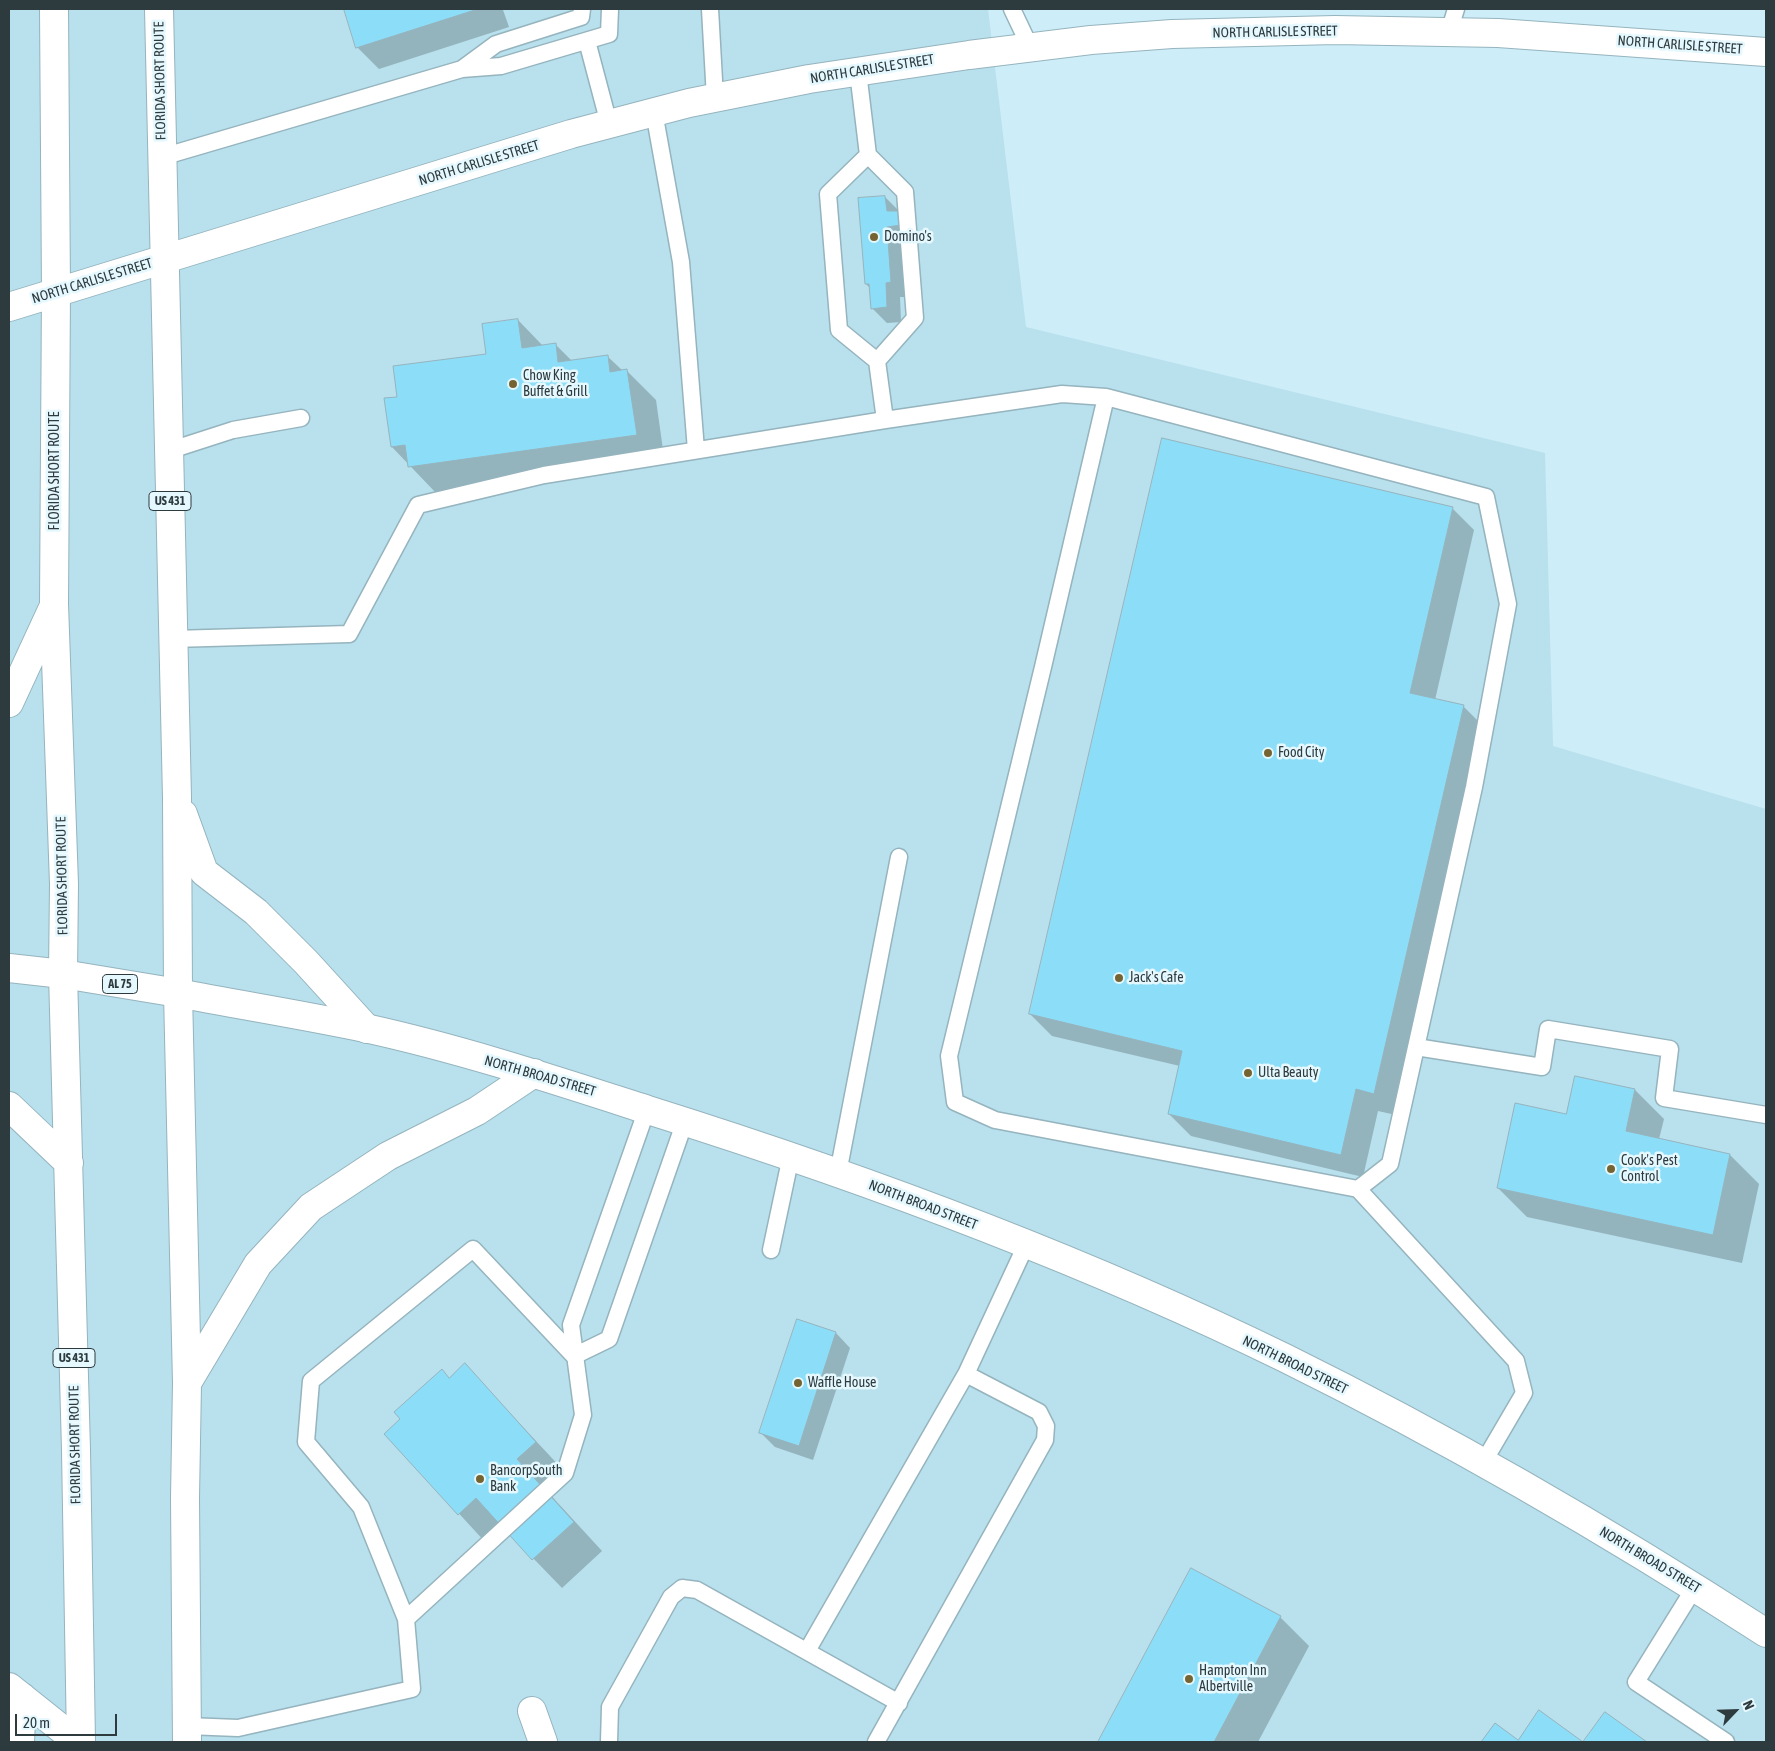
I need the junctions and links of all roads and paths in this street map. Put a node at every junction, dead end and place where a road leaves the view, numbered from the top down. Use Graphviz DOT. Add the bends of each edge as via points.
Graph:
graph roads {
  1 [pos="54,9"];
  2 [pos="159,9"];
  3 [pos="582,9"];
  4 [pos="610,9"];
  5 [pos="710,9"];
  6 [pos="1012,9"];
  7 [pos="1453,20"];
  8 [pos="587,41"];
  9 [pos="1030,47"];
  10 [pos="1766,52"];
  11 [pos="462,69"];
  12 [pos="858,72"];
  13 [pos="715,98"];
  14 [pos="654,112"];
  15 [pos="609,124"];
  16 [pos="868,155"];
  17 [pos="162,157"];
  18 [pos="164,260"];
  19 [pos="56,291"];
  20 [pos="9,307"];
  21 [pos="877,361"];
  22 [pos="1106,397"];
  23 [pos="301,418"];
  24 [pos="885,420"];
  25 [pos="168,450"];
  26 [pos="696,450"];
  27 [pos="54,604"];
  28 [pos="173,638"];
  29 [pos="9,703"];
  30 [pos="177,798"];
  31 [pos="899,857"];
  32 [pos="9,968"];
  33 [pos="63,974"];
  34 [pos="178,993"];
  35 [pos="367,1029"];
  36 [pos="1416,1047"];
  37 [pos="534,1073"];
  38 [pos="9,1106"];
  39 [pos="647,1109"];
  40 [pos="1766,1115"];
  41 [pos="685,1121"];
  42 [pos="791,1156"];
  43 [pos="69,1163"];
  44 [pos="838,1173"];
  45 [pos="1358,1189"];
  46 [pos="1026,1245"];
  47 [pos="771,1250"];
  48 [pos="574,1356"];
  49 [pos="966,1374"];
  50 [pos="187,1383"];
  51 [pos="1483,1463"];
  52 [pos="1695,1587"];
  53 [pos="406,1619"];
  54 [pos="1766,1633"];
  55 [pos="807,1651"];
  56 [pos="15,1692"];
  57 [pos="899,1703"];
  58 [pos="532,1711"];
  59 [pos="187,1734"];
  60 [pos="20,1742"];
  61 [pos="79,1742"];
  62 [pos="543,1742"];
  63 [pos="610,1742"];
  64 [pos="876,1742"];
  65 [pos="1726,1742"];
  1 -- 19 [label="main road, FLORIDA SHORT ROUTE / US 431"];
  2 -- 17 [label="main road, FLORIDA SHORT ROUTE / US 431"];
  3 -- 11 [label="lane" via="582,17 496,44"];
  4 -- 8 [label="lane" via="609,34"];
  5 -- 13 [label="lane"];
  6 -- 9 [label="lane"];
  7 -- 9 [label="main road, NORTH CARLISLE STREET" via="1335,30 1172,34"];
  7 -- 10 [label="main road, NORTH CARLISLE STREET" via="1498,33"];
  8 -- 11 [label="lane" via="501,66"];
  8 -- 15 [label="lane"];
  9 -- 12 [label="main road, NORTH CARLISLE STREET"];
  11 -- 17 [label="lane"];
  12 -- 13 [label="main road, NORTH CARLISLE STREET"];
  12 -- 16 [label="lane"];
  13 -- 14 [label="main road, NORTH CARLISLE STREET"];
  14 -- 15 [label="main road, NORTH CARLISLE STREET"];
  14 -- 26 [label="lane" via="681,262"];
  15 -- 18 [label="main road, NORTH CARLISLE STREET"];
  16 -- 21 [label="lane" via="905,192 915,318"];
  16 -- 21 [label="lane" via="828,194 839,330"];
  17 -- 18 [label="main road, FLORIDA SHORT ROUTE / US 431"];
  18 -- 19 [label="main road, NORTH CARLISLE STREET"];
  18 -- 25 [label="main road, FLORIDA SHORT ROUTE / US 431"];
  19 -- 20 [label="main road, NORTH CARLISLE STREET"];
  19 -- 27 [label="main road, FLORIDA SHORT ROUTE / US 431"];
  21 -- 24 [label="lane"];
  22 -- 24 [label="lane" via="1062,394"];
  22 -- 36 [label="lane" via="1486,498 1508,604 1474,786"];
  22 -- 45 [label="lane" via="949,1056 955,1102 995,1120"];
  23 -- 25 [label="lane" via="233,430"];
  24 -- 26 [label="lane"];
  25 -- 28 [label="main road, FLORIDA SHORT ROUTE / US 431"];
  26 -- 28 [label="lane" via="544,475 418,505 349,634"];
  27 -- 29 [label="main road"];
  27 -- 33 [label="main road, FLORIDA SHORT ROUTE / US 431" via="64,884"];
  28 -- 30 [label="main road, FLORIDA SHORT ROUTE / US 431"];
  30 -- 34 [label="main road, FLORIDA SHORT ROUTE / US 431"];
  30 -- 35 [label="main road" via="204,872 256,912"];
  31 -- 44 [label="lane"];
  32 -- 33 [label="main road, NORTH BROAD STREET / AL 75"];
  33 -- 34 [label="main road, NORTH BROAD STREET / AL 75"];
  33 -- 43 [label="main road, FLORIDA SHORT ROUTE / US 431"];
  34 -- 35 [label="main road, NORTH BROAD STREET / AL 75"];
  34 -- 50 [label="main road, FLORIDA SHORT ROUTE / US 431"];
  35 -- 37 [label="main road, NORTH BROAD STREET / AL 75"];
  36 -- 40 [label="lane" via="1542,1067 1548,1029 1670,1049 1664,1098"];
  36 -- 45 [label="lane" via="1390,1164"];
  37 -- 39 [label="main road, NORTH BROAD STREET / AL 75"];
  37 -- 50 [label="main road" via="477,1111 388,1156 311,1207 258,1264"];
  38 -- 43 [label="main road"];
  39 -- 41 [label="main road, NORTH BROAD STREET / AL 75"];
  39 -- 48 [label="lane" via="571,1325"];
  41 -- 42 [label="main road, NORTH BROAD STREET / AL 75"];
  41 -- 48 [label="lane" via="609,1339"];
  42 -- 44 [label="main road, NORTH BROAD STREET / AL 75"];
  42 -- 47 [label="lane"];
  43 -- 61 [label="main road, FLORIDA SHORT ROUTE / US 431"];
  44 -- 46 [label="main road, NORTH BROAD STREET / AL 75"];
  45 -- 51 [label="lane" via="1516,1361 1524,1393"];
  46 -- 49 [label="lane"];
  46 -- 51 [label="main road, NORTH BROAD STREET / AL 75" via="1097,1273 1282,1357"];
  48 -- 53 [label="lane" via="583,1414 565,1473"];
  48 -- 53 [label="lane" via="473,1249 311,1380 306,1442 361,1507"];
  49 -- 55 [label="lane"];
  49 -- 57 [label="lane" via="1039,1412 1046,1426 1045,1440"];
  50 -- 59 [label="main road, FLORIDA SHORT ROUTE / US 431"];
  51 -- 52 [label="main road, NORTH BROAD STREET / AL 75"];
  52 -- 54 [label="main road, NORTH BROAD STREET / AL 75"];
  52 -- 65 [label="lane" via="1636,1682"];
  53 -- 59 [label="lane" via="412,1689 238,1728"];
  55 -- 57 [label="lane"];
  55 -- 63 [label="lane" via="697,1590 682,1588 671,1597 610,1707"];
  56 -- 60 [label="main road"];
  56 -- 61 [label="main road"];
  57 -- 64 [label="lane"];
  58 -- 62 [label="main road"];
}
